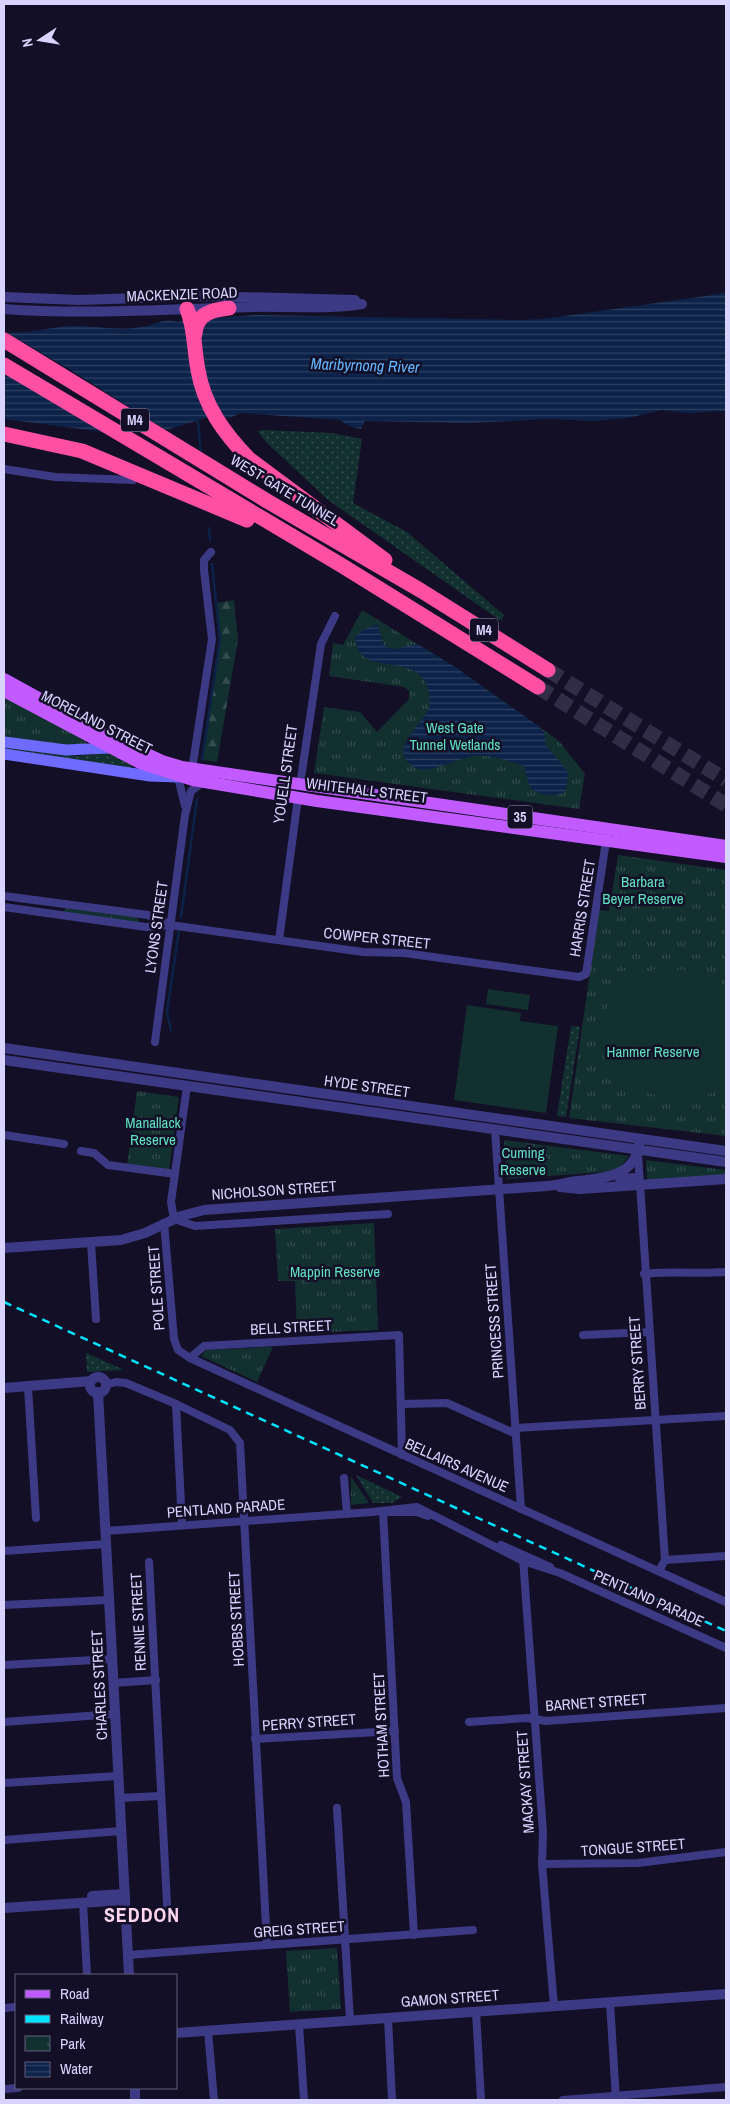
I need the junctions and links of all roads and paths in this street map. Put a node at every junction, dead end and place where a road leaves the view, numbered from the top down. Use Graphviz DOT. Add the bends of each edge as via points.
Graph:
graph roads {
  1 [pos="176,296"];
  2 [pos="4,297"];
  3 [pos="229,308"];
  4 [pos="4,309"];
  5 [pos="193,315"];
  6 [pos="4,340"];
  7 [pos="4,365"];
  8 [pos="4,434"];
  9 [pos="4,469"];
  10 [pos="133,480"];
  11 [pos="256,520"];
  12 [pos="211,552"];
  13 [pos="420,590"];
  14 [pos="335,616"];
  15 [pos="548,670"];
  16 [pos="4,679"];
  17 [pos="538,687"];
  18 [pos="4,691"];
  19 [pos="4,742"];
  20 [pos="110,748"];
  21 [pos="140,751"];
  22 [pos="4,754"];
  23 [pos="192,770"];
  24 [pos="178,776"];
  25 [pos="203,782"];
  26 [pos="300,784"];
  27 [pos="298,798"];
  28 [pos="450,812"];
  29 [pos="185,815"];
  30 [pos="607,835"];
  31 [pos="726,846"];
  32 [pos="726,858"];
  33 [pos="4,896"];
  34 [pos="4,907"];
  35 [pos="170,925"];
  36 [pos="279,940"];
  37 [pos="581,977"];
  38 [pos="155,1042"];
  39 [pos="4,1048"];
  40 [pos="4,1060"];
  41 [pos="150,1068"];
  42 [pos="148,1080"];
  43 [pos="188,1086"];
  44 [pos="494,1119"];
  45 [pos="496,1130"];
  46 [pos="4,1135"];
  47 [pos="640,1139"];
  48 [pos="64,1144"];
  49 [pos="81,1151"];
  50 [pos="638,1151"];
  51 [pos="726,1151"];
  52 [pos="726,1162"];
  53 [pos="175,1174"];
  54 [pos="726,1179"];
  55 [pos="589,1180"];
  56 [pos="639,1182"];
  57 [pos="551,1186"];
  58 [pos="499,1190"];
  59 [pos="388,1214"];
  60 [pos="174,1219"];
  61 [pos="164,1224"];
  62 [pos="91,1243"];
  63 [pos="4,1248"];
  64 [pos="726,1272"];
  65 [pos="644,1274"];
  66 [pos="96,1319"];
  67 [pos="648,1332"];
  68 [pos="583,1335"];
  69 [pos="178,1350"];
  70 [pos="190,1358"];
  71 [pos="28,1386"];
  72 [pos="96,1386"];
  73 [pos="4,1388"];
  74 [pos="176,1404"];
  75 [pos="402,1404"];
  76 [pos="726,1416"];
  77 [pos="654,1420"];
  78 [pos="516,1431"];
  79 [pos="402,1455"];
  80 [pos="344,1478"];
  81 [pos="521,1509"];
  82 [pos="383,1511"];
  83 [pos="347,1514"];
  84 [pos="36,1518"];
  85 [pos="245,1521"];
  86 [pos="182,1525"];
  87 [pos="106,1531"];
  88 [pos="106,1544"];
  89 [pos="4,1551"];
  90 [pos="726,1556"];
  91 [pos="523,1558"];
  92 [pos="665,1560"];
  93 [pos="148,1562"];
  94 [pos="659,1571"];
  95 [pos="109,1600"];
  96 [pos="726,1602"];
  97 [pos="4,1605"];
  98 [pos="726,1648"];
  99 [pos="112,1659"];
  100 [pos="4,1665"];
  101 [pos="156,1680"];
  102 [pos="114,1683"];
  103 [pos="726,1708"];
  104 [pos="115,1714"];
  105 [pos="535,1719"];
  106 [pos="4,1722"];
  107 [pos="468,1722"];
  108 [pos="395,1731"];
  109 [pos="255,1739"];
  110 [pos="118,1776"];
  111 [pos="4,1783"];
  112 [pos="161,1796"];
  113 [pos="119,1798"];
  114 [pos="337,1808"];
  115 [pos="121,1831"];
  116 [pos="4,1840"];
  117 [pos="726,1852"];
  118 [pos="542,1864"];
  119 [pos="125,1897"];
  120 [pos="83,1900"];
  121 [pos="4,1902"];
  122 [pos="167,1904"];
  123 [pos="4,1908"];
  124 [pos="473,1930"];
  125 [pos="414,1935"];
  126 [pos="345,1939"];
  127 [pos="267,1945"];
  128 [pos="128,1955"];
  129 [pos="87,1974"];
  130 [pos="129,1974"];
  131 [pos="726,1994"];
  132 [pos="610,2002"];
  133 [pos="554,2006"];
  134 [pos="476,2012"];
  135 [pos="388,2018"];
  136 [pos="350,2020"];
  137 [pos="299,2024"];
  138 [pos="208,2031"];
  139 [pos="178,2033"];
  140 [pos="726,2087"];
  141 [pos="616,2098"];
  142 [pos="214,2100"];
  143 [pos="304,2100"];
  144 [pos="392,2100"];
  145 [pos="481,2100"];
  146 [pos="563,2100"];
  1 -- 2 [label="street, MACKENZIE ROAD" via="79,300"];
  1 -- 3 [label="street, MACKENZIE ROAD" via="362,302 328,308"];
  1 -- 5 [label="street"];
  3 -- 5 [label="highway"];
  4 -- 5 [label="street, MACKENZIE ROAD"];
  5 -- 13 [label="highway" via="194,346 203,389 215,418 231,440 249,458 400,571"];
  6 -- 13 [label="highway, WEST GATE TUNNEL / M4" via="267,501"];
  7 -- 11 [label="highway, M4"];
  8 -- 11 [label="highway" via="82,451"];
  9 -- 10 [label="street" via="55,477"];
  11 -- 17 [label="highway, M4" via="341,565"];
  12 -- 23 [label="street" via="204,560 204,570 212,639"];
  13 -- 15 [label="highway, WEST GATE TUNNEL / M4"];
  14 -- 26 [label="street, YOUELL STREET" via="321,644"];
  16 -- 21 [label="main road, MORELAND STREET"];
  18 -- 20 [label="main road, MORELAND STREET"];
  19 -- 20 [label="main road, 35" via="66,750"];
  20 -- 21 [label="main road, 35"];
  20 -- 24 [label="main road, MORELAND STREET" via="146,766"];
  21 -- 23 [label="main road, WHITEHALL STREET / 35"];
  22 -- 24 [label="main road, WHITEHALL STREET / 35" via="160,777"];
  23 -- 26 [label="main road, WHITEHALL STREET / 35"];
  24 -- 25 [label="main road, WHITEHALL STREET / 35"];
  24 -- 29 [label="street, LYONS STREET" via="184,794"];
  25 -- 27 [label="main road, WHITEHALL STREET / 35"];
  25 -- 29 [label="street, LYONS STREET" via="191,791"];
  26 -- 27 [label="main road, YOUELL STREET"];
  26 -- 28 [label="main road, WHITEHALL STREET / 35"];
  27 -- 28 [label="main road, WHITEHALL STREET / 35"];
  27 -- 36 [label="street, YOUELL STREET"];
  28 -- 30 [label="main road, WHITEHALL STREET / 35"];
  29 -- 35 [label="street, LYONS STREET"];
  30 -- 31 [label="main road, WHITEHALL STREET / 35"];
  30 -- 32 [label="main road, WHITEHALL STREET / 35"];
  30 -- 37 [label="street, HARRIS STREET" via="586,974"];
  33 -- 35 [label="street, COWPER STREET" via="148,915"];
  34 -- 35 [label="street, COWPER STREET" via="146,927"];
  35 -- 36 [label="street, COWPER STREET"];
  35 -- 38 [label="street, LYONS STREET"];
  36 -- 37 [label="street, COWPER STREET"];
  39 -- 41 [label="street, HYDE STREET"];
  40 -- 42 [label="street, HYDE STREET"];
  41 -- 42 [label="street"];
  41 -- 44 [label="street, HYDE STREET"];
  42 -- 43 [label="street, HYDE STREET"];
  43 -- 45 [label="street, HYDE STREET"];
  43 -- 53 [label="street"];
  44 -- 45 [label="street"];
  44 -- 47 [label="street, HYDE STREET"];
  45 -- 50 [label="street, HYDE STREET"];
  45 -- 58 [label="street, PRINCESS STREET"];
  46 -- 48 [label="street"];
  47 -- 50 [label="street"];
  47 -- 51 [label="street, HYDE STREET"];
  49 -- 53 [label="street" via="94,1153 108,1165"];
  50 -- 52 [label="street, HYDE STREET"];
  50 -- 55 [label="street, NICHOLSON STREET" via="625,1171 612,1177"];
  50 -- 56 [label="street, BERRY STREET"];
  53 -- 60 [label="street" via="171,1204"];
  54 -- 56 [label="street, NICHOLSON STREET"];
  55 -- 56 [label="street"];
  55 -- 57 [label="street, NICHOLSON STREET"];
  56 -- 57 [label="street, NICHOLSON STREET" via="580,1189"];
  56 -- 65 [label="street, BERRY STREET"];
  57 -- 58 [label="street, NICHOLSON STREET"];
  58 -- 60 [label="street, NICHOLSON STREET" via="212,1209"];
  58 -- 78 [label="street, PRINCESS STREET"];
  59 -- 60 [label="street" via="193,1226"];
  60 -- 61 [label="street, NICHOLSON STREET"];
  61 -- 62 [label="street, NICHOLSON STREET" via="132,1238"];
  61 -- 69 [label="street, POLE STREET" via="174,1339"];
  62 -- 63 [label="street, NICHOLSON STREET"];
  62 -- 66 [label="street"];
  64 -- 65 [label="street"];
  65 -- 67 [label="street, BERRY STREET"];
  67 -- 68 [label="street"];
  67 -- 77 [label="street, BERRY STREET"];
  69 -- 70 [label="street, BELLAIRS AVENUE"];
  70 -- 75 [label="street, BELL STREET" via="204,1346 399,1335"];
  70 -- 79 [label="street, BELLAIRS AVENUE"];
  71 -- 72 [label="street"];
  71 -- 73 [label="street"];
  71 -- 84 [label="street"];
  72 -- 74 [label="street, HOBBS STREET" via="126,1383"];
  72 -- 87 [label="street, CHARLES STREET"];
  74 -- 85 [label="street, HOBBS STREET" via="236,1435 240,1447"];
  74 -- 86 [label="street"];
  75 -- 78 [label="street" via="447,1403"];
  75 -- 79 [label="street"];
  76 -- 77 [label="street"];
  77 -- 78 [label="street"];
  77 -- 92 [label="street, BERRY STREET"];
  78 -- 81 [label="street, PRINCESS STREET"];
  79 -- 81 [label="street, BELLAIRS AVENUE"];
  80 -- 83 [label="street"];
  81 -- 94 [label="street, BELLAIRS AVENUE"];
  82 -- 83 [label="street, PENTLAND PARADE"];
  82 -- 91 [label="street, PENTLAND PARADE" via="417,1507 507,1547"];
  82 -- 108 [label="street, HOTHAM STREET"];
  83 -- 85 [label="street, PENTLAND PARADE"];
  85 -- 86 [label="street, PENTLAND PARADE"];
  85 -- 109 [label="street, HOBBS STREET"];
  86 -- 87 [label="street, PENTLAND PARADE"];
  87 -- 88 [label="street, CHARLES STREET"];
  88 -- 89 [label="street"];
  88 -- 95 [label="street, CHARLES STREET"];
  90 -- 92 [label="street"];
  91 -- 98 [label="street, PENTLAND PARADE" via="548,1565"];
  91 -- 105 [label="street, MACKAY STREET"];
  92 -- 94 [label="street"];
  93 -- 101 [label="street, RENNIE STREET"];
  94 -- 96 [label="street, BELLAIRS AVENUE"];
  95 -- 97 [label="street"];
  95 -- 99 [label="street, CHARLES STREET"];
  99 -- 100 [label="street"];
  99 -- 102 [label="street, CHARLES STREET"];
  101 -- 102 [label="street, RENNIE STREET"];
  101 -- 112 [label="street, RENNIE STREET"];
  102 -- 104 [label="street, CHARLES STREET"];
  103 -- 105 [label="street, BARNET STREET" via="544,1721"];
  104 -- 106 [label="street"];
  104 -- 110 [label="street, CHARLES STREET"];
  105 -- 107 [label="street, BARNET STREET"];
  105 -- 118 [label="street, MACKAY STREET"];
  108 -- 109 [label="street, PERRY STREET"];
  108 -- 125 [label="street, HOTHAM STREET" via="397,1778 406,1802"];
  109 -- 127 [label="street, HOBBS STREET"];
  110 -- 111 [label="street"];
  110 -- 113 [label="street, CHARLES STREET"];
  112 -- 113 [label="street"];
  112 -- 122 [label="street, RENNIE STREET"];
  113 -- 115 [label="street, CHARLES STREET"];
  114 -- 126 [label="street"];
  115 -- 116 [label="street"];
  115 -- 119 [label="street, CHARLES STREET"];
  117 -- 118 [label="street, TONGUE STREET" via="638,1863"];
  118 -- 133 [label="street, MACKAY STREET"];
  119 -- 120 [label="street"];
  119 -- 128 [label="street, CHARLES STREET"];
  120 -- 121 [label="street"];
  120 -- 123 [label="street"];
  120 -- 129 [label="street"];
  124 -- 125 [label="street, GREIG STREET"];
  125 -- 126 [label="street, GREIG STREET"];
  126 -- 127 [label="street, GREIG STREET"];
  126 -- 136 [label="street"];
  127 -- 128 [label="street, GREIG STREET"];
  128 -- 130 [label="street, CHARLES STREET"];
  131 -- 132 [label="street, GAMON STREET"];
  132 -- 133 [label="street, GAMON STREET"];
  132 -- 141 [label="street"];
  133 -- 134 [label="street, GAMON STREET"];
  134 -- 135 [label="street, GAMON STREET"];
  134 -- 145 [label="street"];
  135 -- 136 [label="street, GAMON STREET"];
  135 -- 144 [label="street"];
  136 -- 137 [label="street, GAMON STREET"];
  137 -- 138 [label="street, GAMON STREET"];
  137 -- 143 [label="street"];
  138 -- 139 [label="street, GAMON STREET"];
  138 -- 142 [label="street"];
  140 -- 141 [label="street"];
  141 -- 146 [label="street"];
}
